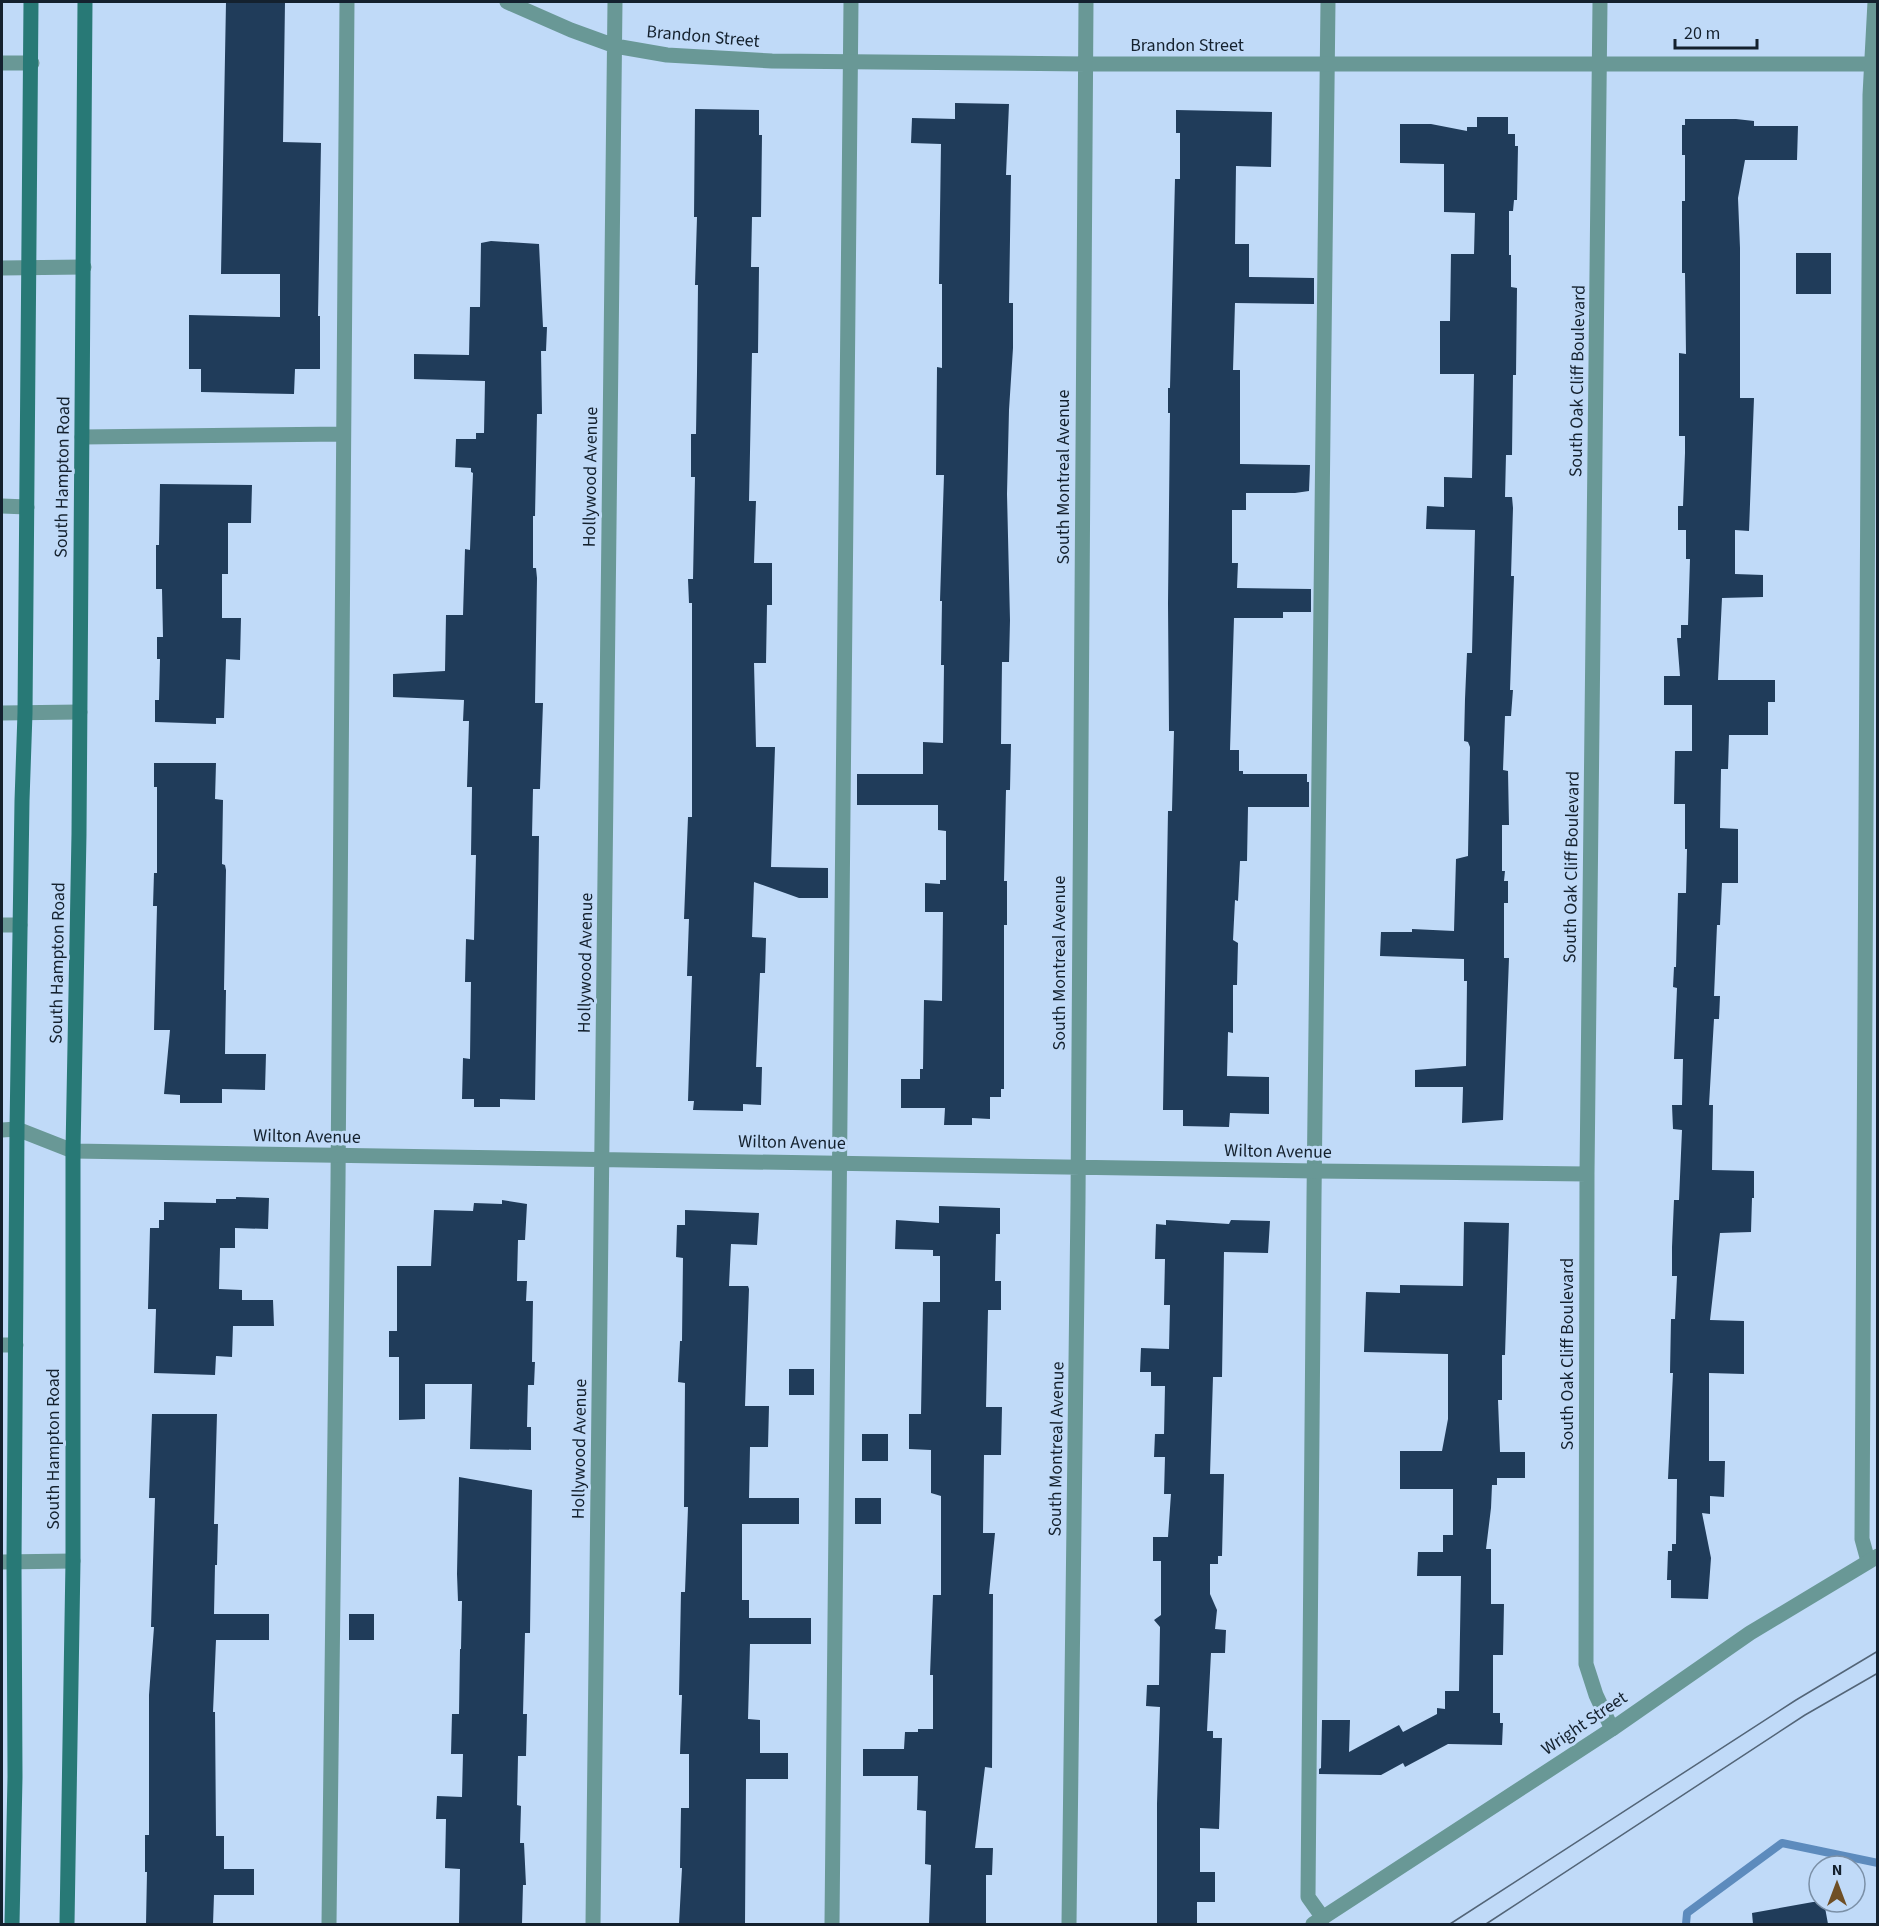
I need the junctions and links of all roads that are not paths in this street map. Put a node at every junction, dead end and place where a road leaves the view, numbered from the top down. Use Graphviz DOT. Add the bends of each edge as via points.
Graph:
graph roads {
  1 [pos="31,2"];
  2 [pos="85,2"];
  3 [pos="347,2"];
  4 [pos="507,2"];
  5 [pos="615,2"];
  6 [pos="851,2"];
  7 [pos="1086,2"];
  8 [pos="1328,2"];
  9 [pos="1600,2"];
  10 [pos="1875,2"];
  11 [pos="615,46"];
  12 [pos="2,63"];
  13 [pos="32,63"];
  14 [pos="850,63"];
  15 [pos="1086,64"];
  16 [pos="1328,64"];
  17 [pos="1600,64"];
  18 [pos="1874,64"];
  19 [pos="28,267"];
  20 [pos="84,267"];
  21 [pos="2,268"];
  22 [pos="343,434"];
  23 [pos="82,436"];
  24 [pos="2,506"];
  25 [pos="27,507"];
  26 [pos="80,712"];
  27 [pos="2,713"];
  28 [pos="26,713"];
  29 [pos="2,925"];
  30 [pos="20,925"];
  31 [pos="9,1130"];
  32 [pos="73,1151"];
  33 [pos="337,1156"];
  34 [pos="602,1160"];
  35 [pos="839,1162"];
  36 [pos="1078,1166"];
  37 [pos="1316,1171"];
  38 [pos="1587,1174"];
  39 [pos="9,1345"];
  40 [pos="1873,1558"];
  41 [pos="73,1561"];
  42 [pos="8,1562"];
  43 [pos="1612,1729"];
  44 [pos="8,1777"];
  45 [pos="1318,1921"];
  46 [pos="12,1924"];
  47 [pos="67,1924"];
  48 [pos="329,1924"];
  49 [pos="594,1924"];
  50 [pos="832,1924"];
  51 [pos="1069,1924"];
  1 -- 13 [label="main road, South Hampton Road"];
  2 -- 20 [label="main road, South Hampton Road"];
  3 -- 22 [label="street"];
  4 -- 11 [label="street, Brandon Street"];
  5 -- 11 [label="street, Hollywood Avenue"];
  6 -- 14 [label="street"];
  7 -- 15 [label="street, South Montreal Avenue"];
  8 -- 16 [label="street"];
  9 -- 17 [label="street, South Oak Cliff Boulevard"];
  10 -- 18 [label="street"];
  11 -- 14 [label="street, Brandon Street" via="667,55"];
  11 -- 34 [label="street, Hollywood Avenue"];
  12 -- 13 [label="street"];
  13 -- 19 [label="main road, South Hampton Road"];
  14 -- 15 [label="street, Brandon Street"];
  14 -- 35 [label="street"];
  15 -- 16 [label="street, Brandon Street"];
  15 -- 36 [label="street, South Montreal Avenue"];
  16 -- 17 [label="street, Brandon Street"];
  16 -- 37 [label="street"];
  17 -- 18 [label="street, Brandon Street"];
  17 -- 38 [label="street, South Oak Cliff Boulevard"];
  18 -- 40 [label="street" via="1862,1539"];
  19 -- 20 [label="street"];
  19 -- 21 [label="street"];
  19 -- 25 [label="main road, South Hampton Road"];
  20 -- 23 [label="main road, South Hampton Road"];
  22 -- 23 [label="street"];
  22 -- 33 [label="street"];
  23 -- 26 [label="main road, South Hampton Road"];
  24 -- 25 [label="street"];
  25 -- 28 [label="main road, South Hampton Road"];
  26 -- 28 [label="street"];
  26 -- 32 [label="main road, South Hampton Road"];
  27 -- 28 [label="street"];
  28 -- 30 [label="main road, South Hampton Road"];
  29 -- 30 [label="street"];
  30 -- 31 [label="main road, South Hampton Road"];
  31 -- 32 [label="street, Wilton Avenue"];
  31 -- 39 [label="main road, South Hampton Road"];
  32 -- 33 [label="street, Wilton Avenue"];
  32 -- 41 [label="main road, South Hampton Road"];
  33 -- 34 [label="street, Wilton Avenue"];
  33 -- 48 [label="street"];
  34 -- 35 [label="street, Wilton Avenue"];
  34 -- 49 [label="street, Hollywood Avenue"];
  35 -- 36 [label="street, Wilton Avenue"];
  35 -- 50 [label="street"];
  36 -- 37 [label="street, Wilton Avenue"];
  36 -- 51 [label="street, South Montreal Avenue"];
  37 -- 38 [label="street, Wilton Avenue"];
  37 -- 45 [label="street" via="1308,1897"];
  38 -- 43 [label="street, South Oak Cliff Boulevard" via="1587,1664"];
  39 -- 42 [label="main road, South Hampton Road"];
  40 -- 43 [label="street, Wright Street" via="1750,1633"];
  41 -- 42 [label="street"];
  41 -- 47 [label="main road, South Hampton Road"];
  42 -- 44 [label="main road, South Hampton Road"];
  43 -- 45 [label="street, Wright Street"];
  44 -- 46 [label="main road, South Hampton Road"];
}
